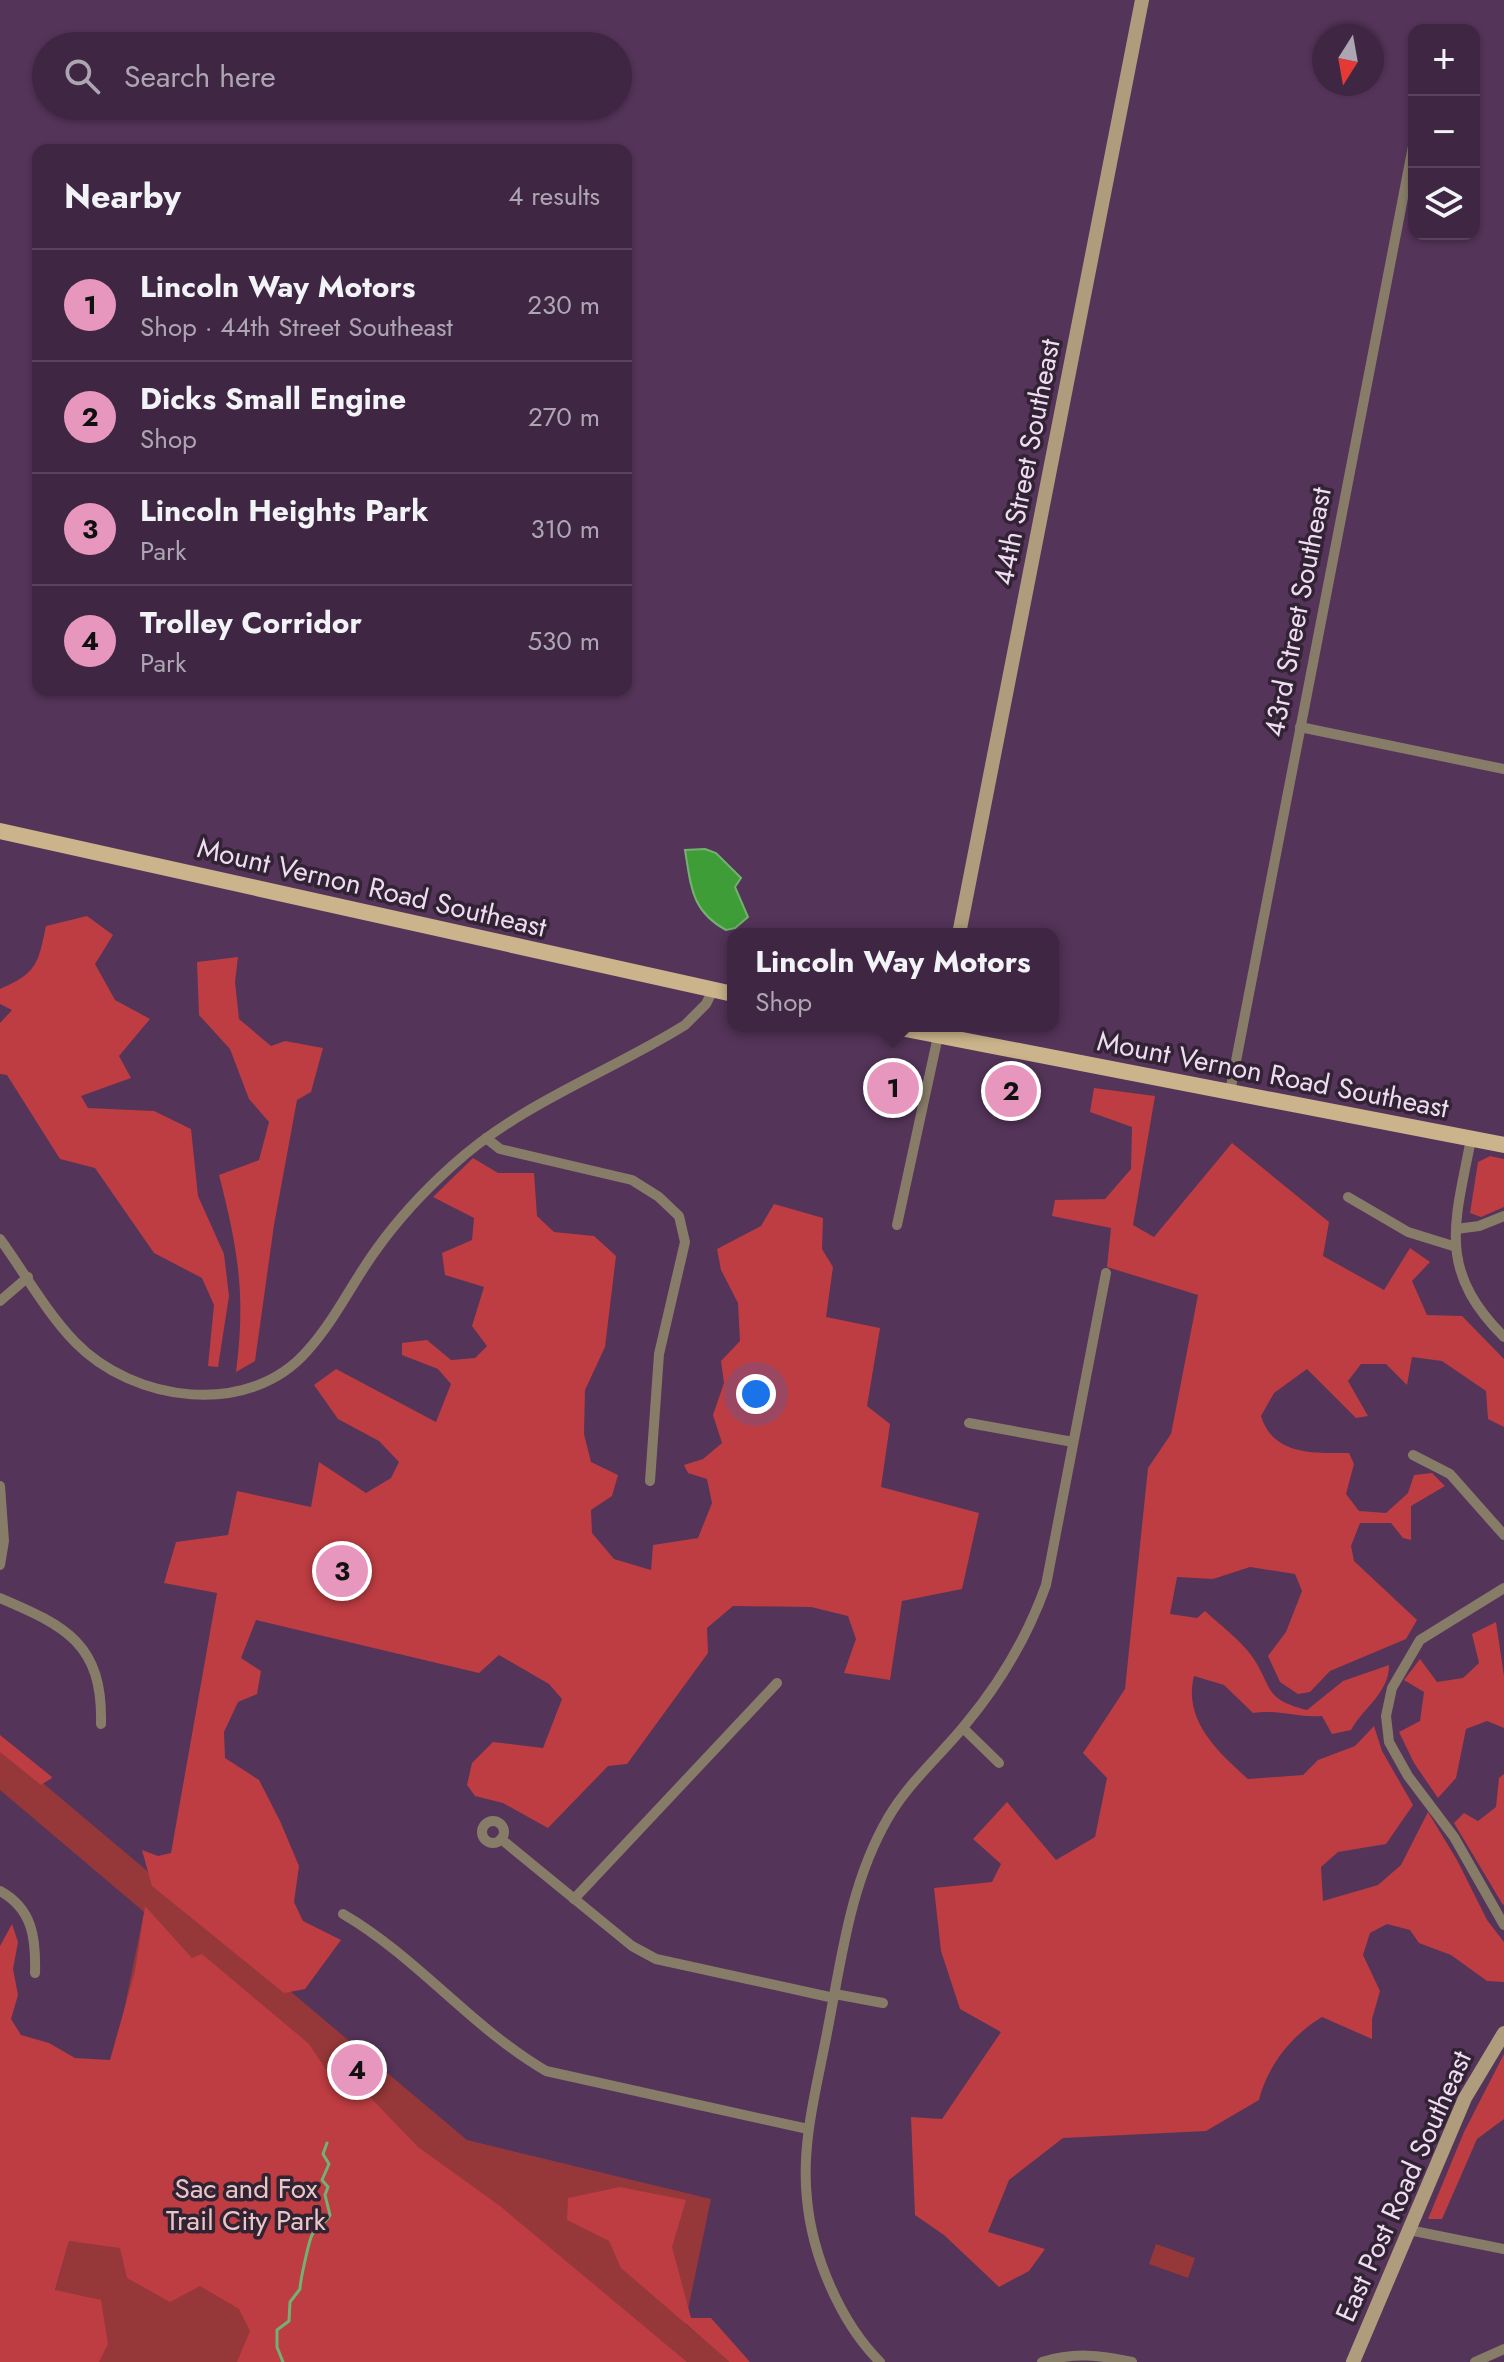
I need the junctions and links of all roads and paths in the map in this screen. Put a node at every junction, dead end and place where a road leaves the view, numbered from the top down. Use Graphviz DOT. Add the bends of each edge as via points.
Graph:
graph roads {
  1 [pos="1142,0"];
  2 [pos="1409,168"];
  3 [pos="1300,727"];
  4 [pos="1504,769"];
  5 [pos="0,831"];
  6 [pos="960,928"];
  7 [pos="713,990"];
  8 [pos="727,993"];
  9 [pos="939,1032"];
  10 [pos="944,1032"];
  11 [pos="1230,1092"];
  12 [pos="486,1138"];
  13 [pos="1471,1139"];
  14 [pos="1504,1145"];
  15 [pos="1348,1197"];
  16 [pos="1504,1216"];
  17 [pos="897,1225"];
  18 [pos="1456,1229"];
  19 [pos="0,1239"];
  20 [pos="1453,1246"];
  21 [pos="1106,1273"];
  22 [pos="28,1277"];
  23 [pos="0,1301"];
  24 [pos="1504,1337"];
  25 [pos="969,1423"];
  26 [pos="1073,1442"];
  27 [pos="1413,1455"];
  28 [pos="650,1481"];
  29 [pos="0,1486"];
  30 [pos="1504,1535"];
  31 [pos="0,1565"];
  32 [pos="1504,1588"];
  33 [pos="0,1598"];
  34 [pos="777,1683"];
  35 [pos="101,1724"];
  36 [pos="963,1728"];
  37 [pos="999,1763"];
  38 [pos="501,1839"];
  39 [pos="0,1891"];
  40 [pos="574,1899"];
  41 [pos="343,1914"];
  42 [pos="1504,1925"];
  43 [pos="35,1973"];
  44 [pos="834,1996"];
  45 [pos="883,2003"];
  46 [pos="1504,2033"];
  47 [pos="808,2129"];
  48 [pos="1409,2230"];
  49 [pos="1504,2249"];
  50 [pos="1504,2349"];
  51 [pos="880,2362"];
  52 [pos="1042,2362"];
  53 [pos="1132,2362"];
  54 [pos="1353,2362"];
  55 [pos="1475,2362"];
  1 -- 6 [label="street, 44th Street Southeast"];
  2 -- 3 [label="street, 43rd Street Southeast"];
  3 -- 4 [label="street"];
  3 -- 11 [label="street, 43rd Street Southeast"];
  5 -- 7 [label="main road, Mount Vernon Road Southeast"];
  7 -- 8 [label="main road, Mount Vernon Road Southeast"];
  7 -- 12 [label="street" via="685,1025 512,1118"];
  9 -- 17 [label="street"];
  10 -- 11 [label="main road, Mount Vernon Road Southeast"];
  11 -- 13 [label="main road, Mount Vernon Road Southeast"];
  12 -- 22 [label="street" via="407,1210 308,1351 275,1377 249,1388 189,1394 127,1379 74,1341"];
  12 -- 28 [label="street" via="500,1149 632,1180 679,1216 685,1242 659,1354"];
  13 -- 14 [label="main road, Mount Vernon Road Southeast"];
  13 -- 18 [label="street"];
  15 -- 20 [label="street" via="1408,1232"];
  16 -- 18 [label="street"];
  18 -- 20 [label="street"];
  19 -- 22 [label="street"];
  20 -- 24 [label="street" via="1477,1305"];
  21 -- 26 [label="street"];
  22 -- 23 [label="street"];
  25 -- 26 [label="street"];
  26 -- 36 [label="street" via="1046,1585 1034,1620 999,1683"];
  27 -- 30 [label="street" via="1450,1474"];
  29 -- 31 [label="street"];
  32 -- 42 [label="street" via="1420,1640 1392,1688 1386,1716 1389,1742 1408,1776 1454,1837"];
  33 -- 35 [label="street" via="44,1617 72,1637 91,1660 102,1691"];
  34 -- 40 [label="street"];
  36 -- 37 [label="street"];
  36 -- 44 [label="street" via="905,1790 872,1847 853,1901"];
  38 -- 40 [label="street"];
  39 -- 43 [label="street" via="32,1924"];
  40 -- 44 [label="street" via="656,1959"];
  41 -- 47 [label="street" via="371,1930 511,2048 546,2071"];
  44 -- 45 [label="street"];
  44 -- 47 [label="street"];
  46 -- 48 [label="street, East Post Road Southeast" via="1465,2098"];
  47 -- 51 [label="street" via="807,2200 823,2264 855,2329"];
  48 -- 49 [label="street"];
  48 -- 54 [label="street, East Post Road Southeast"];
  50 -- 55 [label="street"];
  52 -- 53 [label="street" via="1095,2354"];
}
